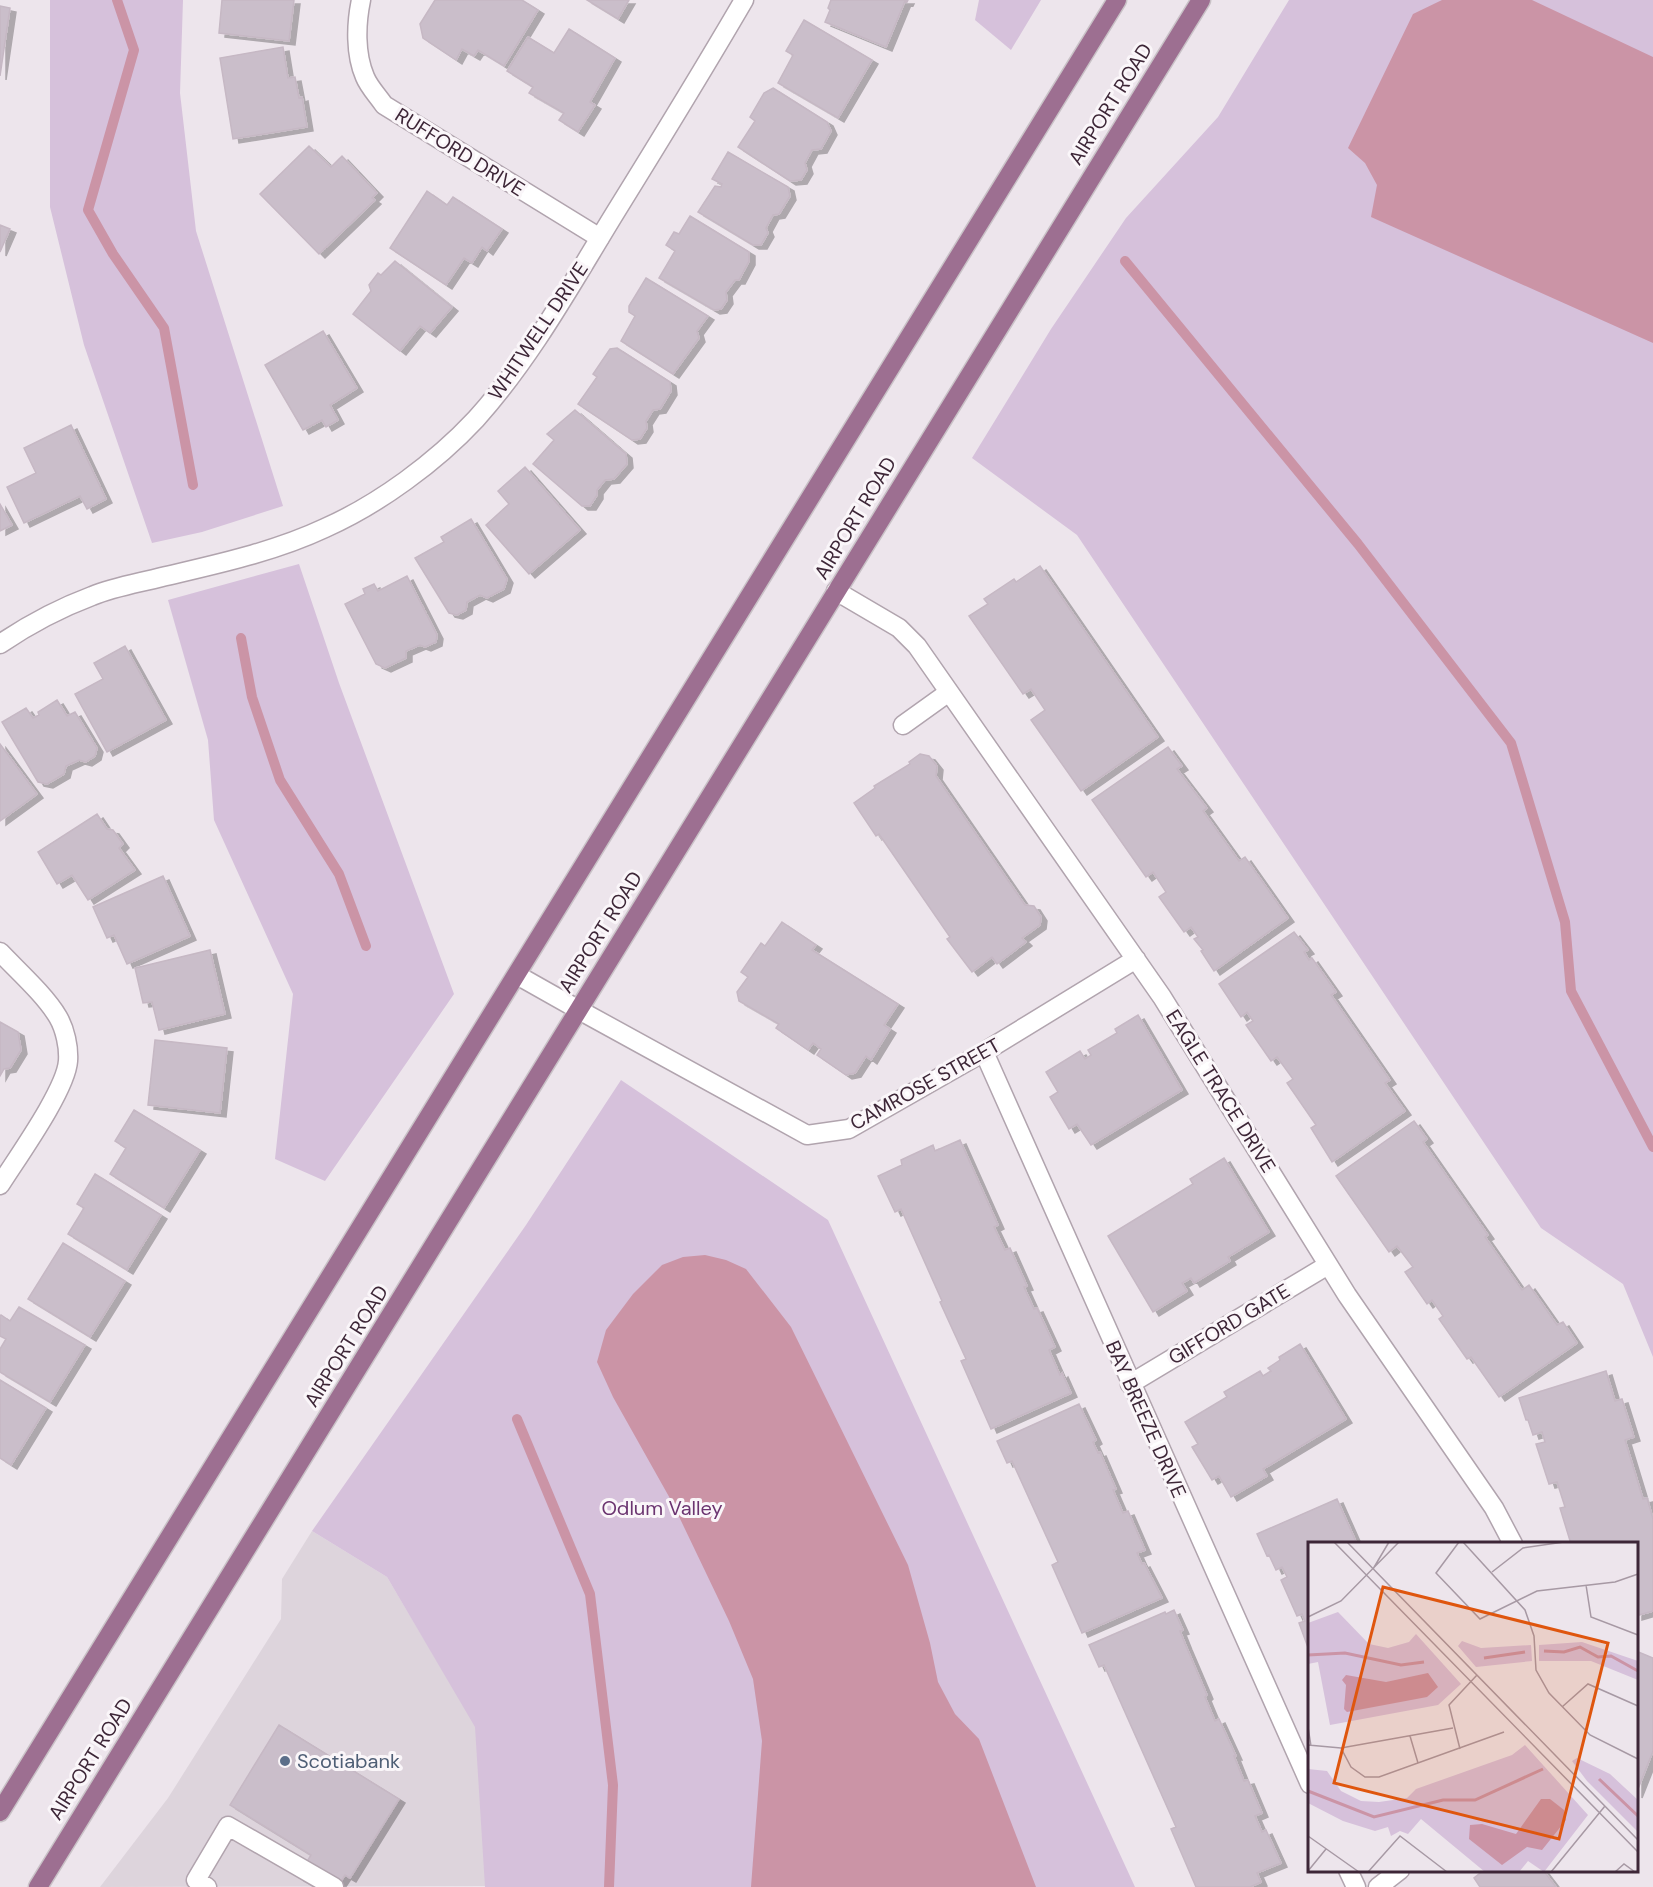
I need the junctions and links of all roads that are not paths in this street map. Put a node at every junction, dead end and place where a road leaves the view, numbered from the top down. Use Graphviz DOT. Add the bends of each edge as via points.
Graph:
graph roads {
  1 [pos="360,0"];
  2 [pos="744,0"];
  3 [pos="1117,0"];
  4 [pos="1201,0"];
  5 [pos="600,238"];
  6 [pos="836,591"];
  7 [pos="0,644"];
  8 [pos="949,692"];
  9 [pos="903,724"];
  10 [pos="0,952"];
  11 [pos="1136,959"];
  12 [pos="517,975"];
  13 [pos="579,1011"];
  14 [pos="984,1052"];
  15 [pos="0,1185"];
  16 [pos="1328,1264"];
  17 [pos="1130,1384"];
  18 [pos="1512,1542"];
  19 [pos="1308,1780"];
  20 [pos="0,1812"];
  21 [pos="1349,1872"];
  22 [pos="1397,1872"];
  23 [pos="38,1887"];
  24 [pos="207,1887"];
  25 [pos="334,1887"];
  26 [pos="1356,1887"];
  27 [pos="1378,1887"];
  1 -- 5 [label="street, RUFFORD DRIVE" via="358,48 365,77 384,105"];
  2 -- 5 [label="street, WHITWELL DRIVE"];
  3 -- 12 [label="main road"];
  4 -- 6 [label="main road, AIRPORT ROAD"];
  5 -- 7 [label="street, WHITWELL DRIVE" via="519,366 475,420 399,484 324,529 226,562 93,595"];
  6 -- 8 [label="street, EAGLE TRACE DRIVE" via="900,628"];
  6 -- 13 [label="main road, AIRPORT ROAD"];
  8 -- 9 [label="street"];
  8 -- 11 [label="street, EAGLE TRACE DRIVE"];
  10 -- 15 [label="street" via="58,1017 66,1039 68,1062 61,1085"];
  11 -- 14 [label="street, CAMROSE STREET"];
  11 -- 16 [label="street, EAGLE TRACE DRIVE"];
  12 -- 13 [label="street, CAMROSE STREET"];
  12 -- 20 [label="main road"];
  13 -- 14 [label="street, CAMROSE STREET" via="807,1134 849,1130"];
  13 -- 23 [label="main road, AIRPORT ROAD"];
  14 -- 17 [label="street, BAY BREEZE DRIVE"];
  16 -- 17 [label="street, GIFFORD GATE"];
  16 -- 18 [label="street, EAGLE TRACE DRIVE" via="1494,1508"];
  17 -- 19 [label="street, BAY BREEZE DRIVE"];
  21 -- 26 [label="street"];
  22 -- 27 [label="street"];
  24 -- 25 [label="street" via="196,1880 228,1826"];
}
